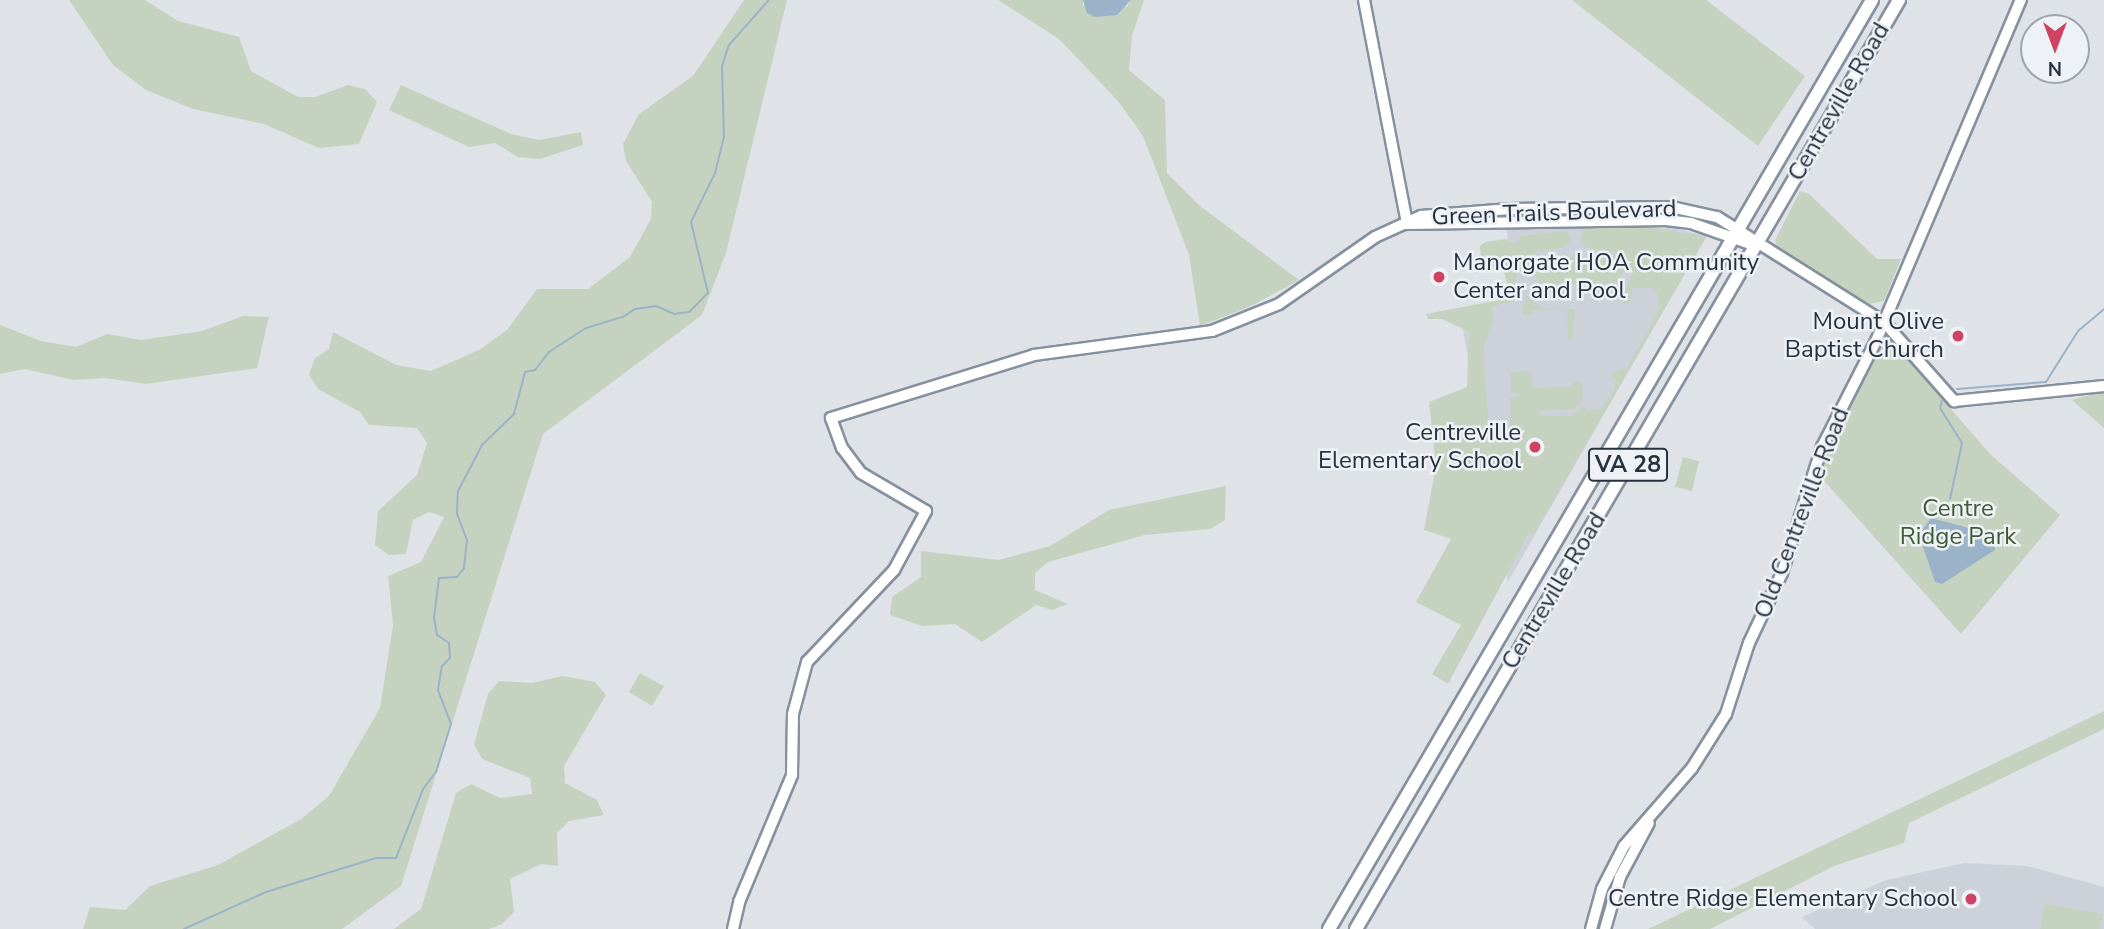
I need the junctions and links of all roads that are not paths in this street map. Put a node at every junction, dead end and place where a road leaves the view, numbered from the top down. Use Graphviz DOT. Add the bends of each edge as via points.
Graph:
graph roads {
  1 [pos="1364,0"];
  2 [pos="1872,0"];
  3 [pos="1899,0"];
  4 [pos="2021,0"];
  5 [pos="1407,224"];
  6 [pos="1735,233"];
  7 [pos="1756,246"];
  8 [pos="1884,322"];
  9 [pos="2104,386"];
  10 [pos="1649,822"];
  11 [pos="733,929"];
  12 [pos="1329,929"];
  13 [pos="1356,929"];
  14 [pos="1591,929"];
  15 [pos="1605,929"];
  1 -- 5 [label="street"];
  2 -- 6 [label="highway, Centreville Road / VA 28"];
  3 -- 7 [label="highway, Centreville Road / VA 28"];
  4 -- 8 [label="street, Old Centreville Road"];
  5 -- 6 [label="street, Green Trails Boulevard" via="1422,216 1453,211 1671,207 1704,213"];
  5 -- 11 [label="street, Green Trails Boulevard" via="1375,237 1286,300 1232,325 1164,341 1034,355 831,418 842,448 862,473 926,511 894,570 807,662 793,714 792,775 738,902"];
  6 -- 7 [label="street, Green Trails Boulevard"];
  6 -- 12 [label="highway, Centreville Road / VA 28"];
  7 -- 8 [label="street, Green Trails Boulevard"];
  7 -- 13 [label="highway, Centreville Road / VA 28"];
  8 -- 9 [label="street, Green Trails Boulevard" via="1954,401"];
  8 -- 10 [label="street, Old Centreville Road" via="1822,447 1782,573 1749,643 1726,714 1704,751"];
  10 -- 14 [label="street" via="1626,844 1602,889"];
  10 -- 15 [label="street" via="1620,877"];
}
